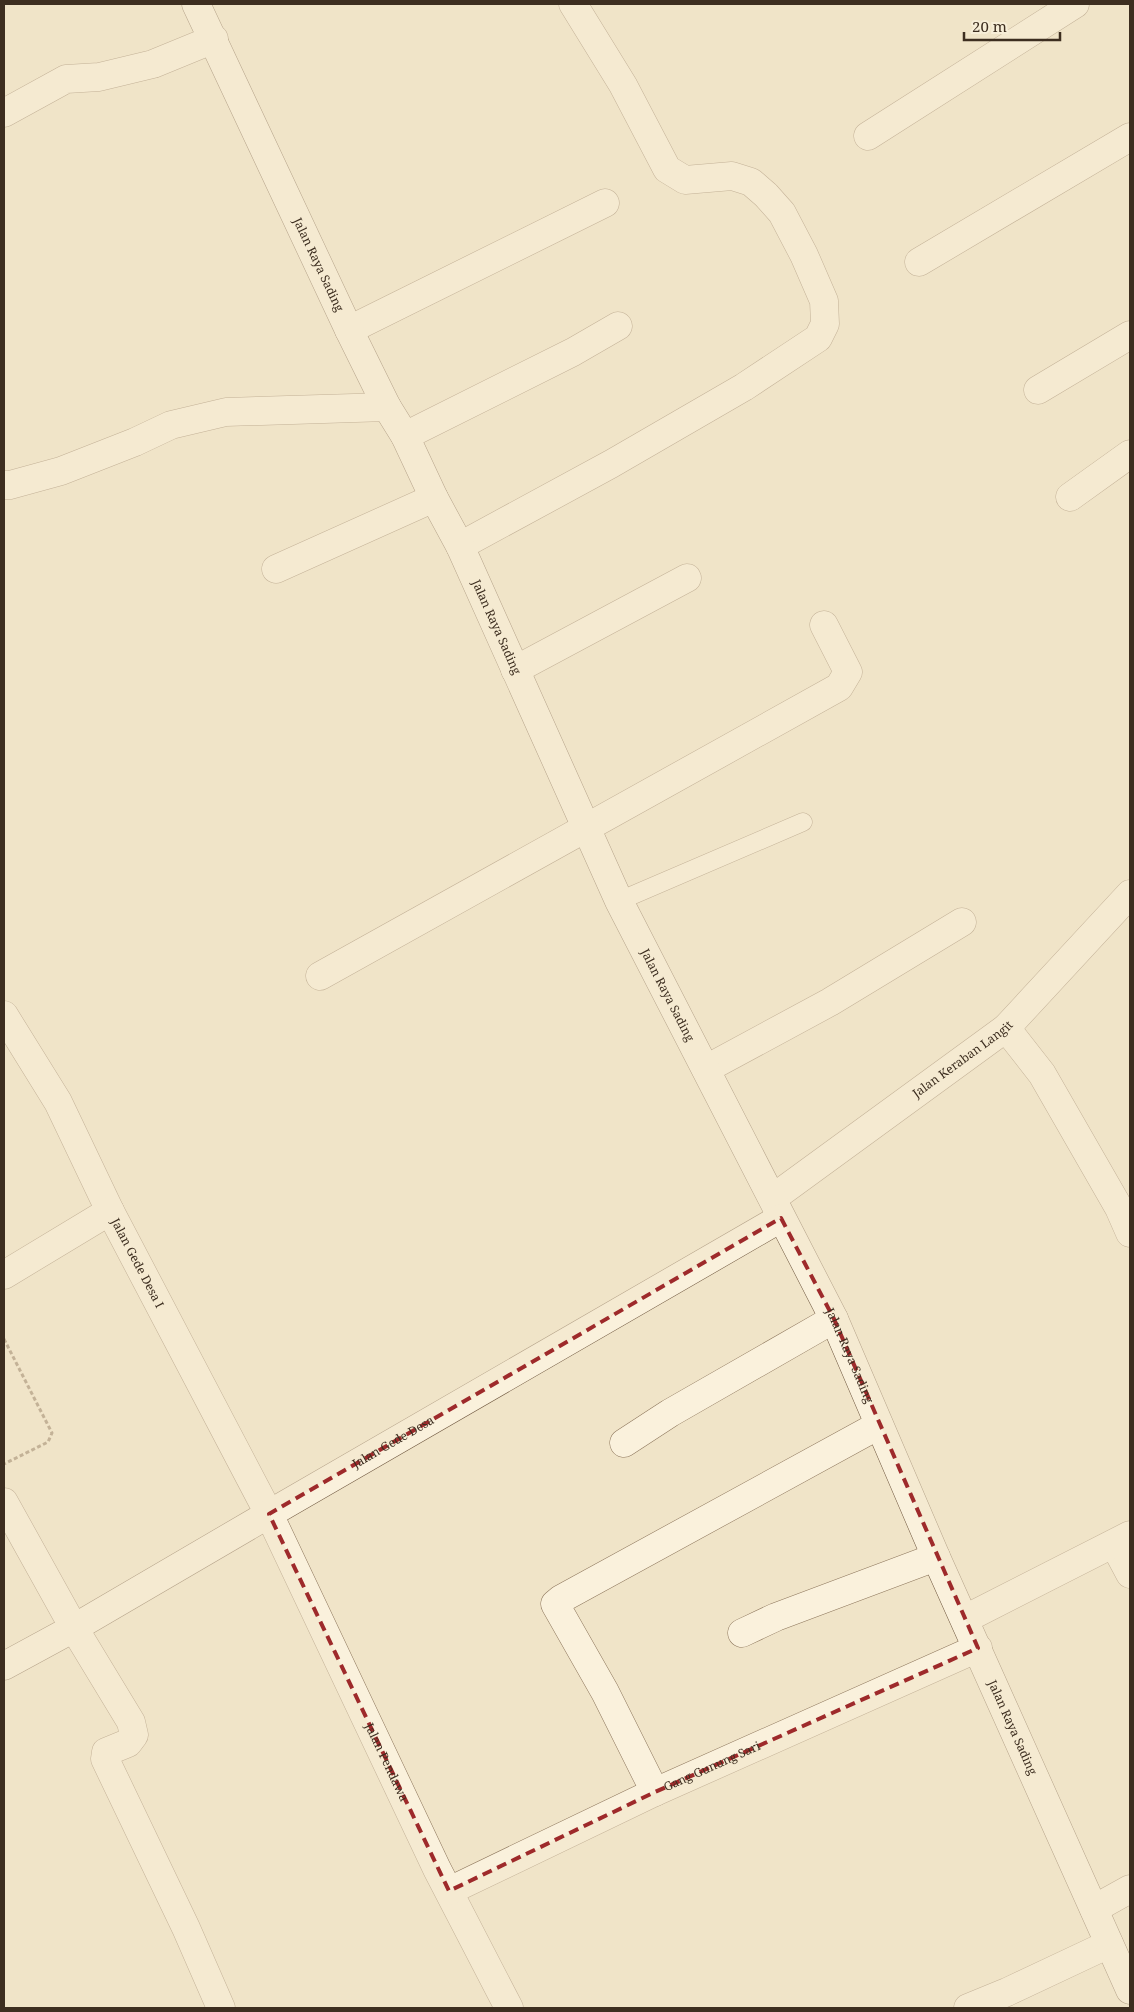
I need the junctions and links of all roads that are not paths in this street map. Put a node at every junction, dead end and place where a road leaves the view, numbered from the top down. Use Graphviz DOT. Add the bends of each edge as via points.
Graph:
graph roads {
  1 [pos="573,4"];
  2 [pos="1075,4"];
  3 [pos="200,5"];
  4 [pos="214,39"];
  5 [pos="4,112"];
  6 [pos="868,136"];
  7 [pos="1130,137"];
  8 [pos="605,203"];
  9 [pos="920,262"];
  10 [pos="618,326"];
  11 [pos="349,330"];
  12 [pos="1130,335"];
  13 [pos="1038,390"];
  14 [pos="387,407"];
  15 [pos="405,436"];
  16 [pos="1130,454"];
  17 [pos="4,485"];
  18 [pos="1070,497"];
  19 [pos="434,498"];
  20 [pos="460,546"];
  21 [pos="276,569"];
  22 [pos="687,578"];
  23 [pos="824,624"];
  24 [pos="515,670"];
  25 [pos="802,822"];
  26 [pos="587,828"];
  27 [pos="1130,894"];
  28 [pos="619,902"];
  29 [pos="962,922"];
  30 [pos="320,976"];
  31 [pos="4,1015"];
  32 [pos="1006,1028"];
  33 [pos="706,1069"];
  34 [pos="777,1208"];
  35 [pos="110,1211"];
  36 [pos="1130,1233"];
  37 [pos="4,1275"];
  38 [pos="834,1319"];
  39 [pos="879,1424"];
  40 [pos="624,1443"];
  41 [pos="4,1502"];
  42 [pos="269,1514"];
  43 [pos="1122,1540"];
  44 [pos="936,1557"];
  45 [pos="1130,1574"];
  46 [pos="964,1619"];
  47 [pos="74,1628"];
  48 [pos="742,1633"];
  49 [pos="978,1648"];
  50 [pos="4,1666"];
  51 [pos="655,1792"];
  52 [pos="1130,1889"];
  53 [pos="449,1891"];
  54 [pos="1094,1909"];
  55 [pos="1109,1944"];
  56 [pos="1130,1990"];
  57 [pos="221,2008"];
  58 [pos="509,2008"];
  59 [pos="968,2008"];
  1 -- 20 [label="street" via="623,85 667,169 685,180 732,176 751,182 782,213 824,301 825,324 818,338 744,387"];
  2 -- 6 [label="street"];
  3 -- 4 [label="street, Jalan Raya Sading"];
  4 -- 5 [label="street" via="153,64 99,77 66,79"];
  4 -- 11 [label="street, Jalan Raya Sading"];
  7 -- 9 [label="street"];
  8 -- 11 [label="street"];
  10 -- 15 [label="street" via="574,352"];
  11 -- 14 [label="street, Jalan Raya Sading"];
  12 -- 13 [label="street"];
  14 -- 15 [label="street, Jalan Raya Sading"];
  14 -- 17 [label="street" via="226,412 172,425 61,471"];
  15 -- 19 [label="street, Jalan Raya Sading"];
  16 -- 18 [label="street"];
  19 -- 20 [label="street, Jalan Raya Sading"];
  19 -- 21 [label="street"];
  20 -- 24 [label="street, Jalan Raya Sading"];
  22 -- 24 [label="street"];
  23 -- 26 [label="street" via="848,672 839,687"];
  24 -- 26 [label="street, Jalan Raya Sading"];
  25 -- 28 [label="lane"];
  26 -- 28 [label="street, Jalan Raya Sading"];
  26 -- 30 [label="street"];
  27 -- 32 [label="street, Jalan Keraban Langit"];
  28 -- 33 [label="street, Jalan Raya Sading"];
  29 -- 33 [label="street" via="830,1002"];
  31 -- 35 [label="street, Jalan Gede Desa I" via="58,1102"];
  32 -- 34 [label="street, Jalan Keraban Langit"];
  32 -- 36 [label="street" via="1042,1074"];
  33 -- 34 [label="street, Jalan Raya Sading"];
  34 -- 38 [label="street, Jalan Raya Sading"];
  34 -- 42 [label="street, Jalan Gede Desa"];
  35 -- 37 [label="street"];
  35 -- 42 [label="street, Jalan Gede Desa I"];
  38 -- 39 [label="street, Jalan Raya Sading"];
  38 -- 40 [label="street"];
  39 -- 44 [label="street, Jalan Raya Sading"];
  39 -- 51 [label="street" via="556,1604"];
  41 -- 47 [label="street"];
  42 -- 47 [label="street, Jalan Gede Desa"];
  42 -- 53 [label="street, Jalan Pendawa"];
  43 -- 45 [label="street"];
  43 -- 46 [label="street"];
  44 -- 46 [label="street, Jalan Raya Sading"];
  44 -- 48 [label="street"];
  46 -- 49 [label="street, Jalan Raya Sading"];
  47 -- 50 [label="street, Jalan Gede Desa"];
  47 -- 57 [label="street" via="131,1722 134,1735 128,1744 106,1752 105,1759"];
  49 -- 51 [label="street, Gang Gunung Sari"];
  49 -- 54 [label="street, Jalan Raya Sading"];
  51 -- 53 [label="street, Gang Gunung Sari"];
  52 -- 54 [label="street"];
  53 -- 58 [label="street, Jalan Pendawa"];
  54 -- 55 [label="street, Jalan Raya Sading"];
  55 -- 56 [label="street, Jalan Raya Sading"];
  55 -- 59 [label="street"];
}
